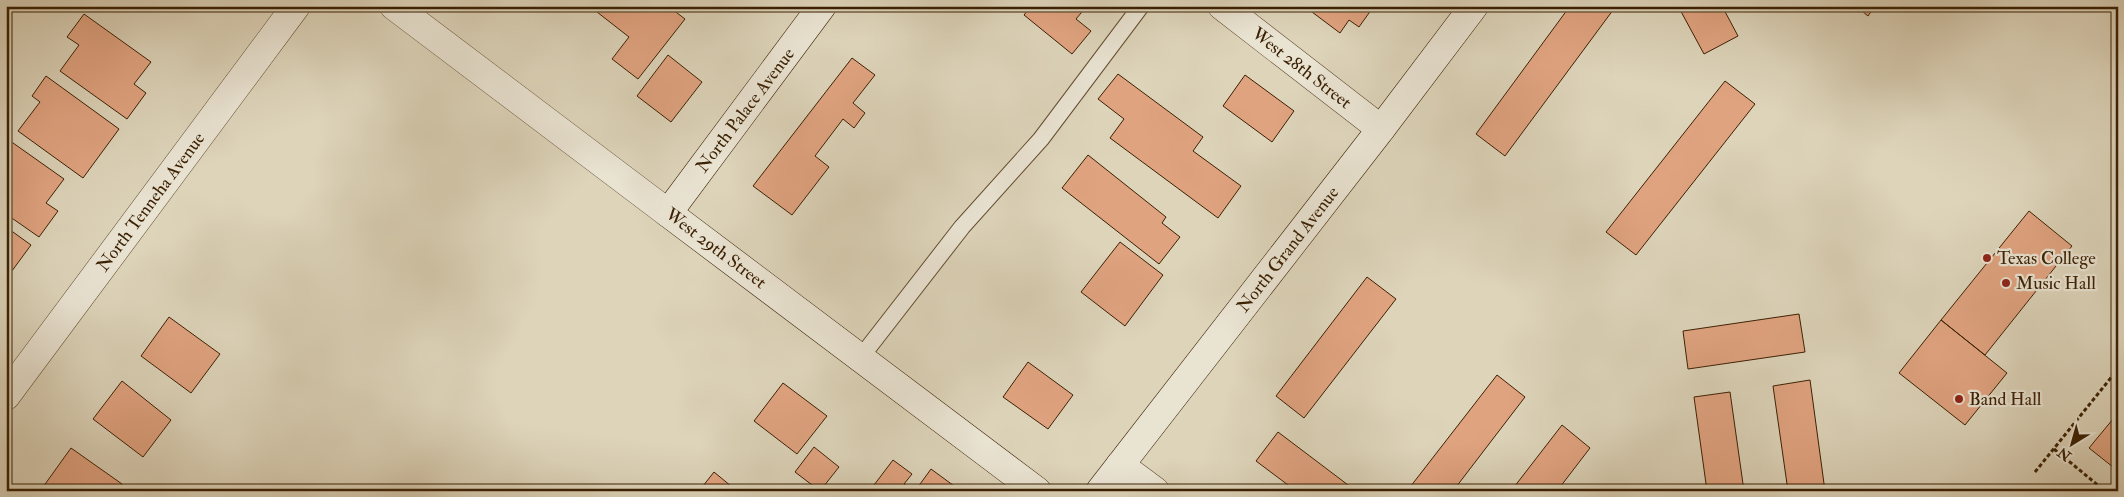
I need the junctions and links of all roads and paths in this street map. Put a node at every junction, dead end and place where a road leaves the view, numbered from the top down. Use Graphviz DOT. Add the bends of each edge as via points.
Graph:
graph roads {
  1 [pos="296,6"];
  2 [pos="394,6"];
  3 [pos="822,6"];
  4 [pos="1142,6"];
  5 [pos="1222,6"];
  6 [pos="1474,6"];
  7 [pos="1381,129"];
  8 [pos="668,213"];
  9 [pos="861,357"];
  10 [pos="2118,369"];
  11 [pos="6,396"];
  12 [pos="2054,449"];
  13 [pos="1120,465"];
  14 [pos="2035,472"];
  15 [pos="1037,491"];
  16 [pos="1100,491"];
  17 [pos="1155,491"];
  18 [pos="2105,491"];
  1 -- 11 [label="street, North Tenneha Avenue"];
  2 -- 8 [label="street, West 29th Street"];
  3 -- 8 [label="street, North Palace Avenue"];
  4 -- 9 [label="lane" via="1041,139 962,227"];
  5 -- 7 [label="street, West 28th Street"];
  6 -- 7 [label="street, North Grand Avenue"];
  7 -- 13 [label="street, North Grand Avenue"];
  8 -- 9 [label="street, West 29th Street"];
  9 -- 15 [label="street, West 29th Street"];
  10 -- 12 [label="path"];
  12 -- 14 [label="path"];
  12 -- 18 [label="path"];
  13 -- 16 [label="street, North Grand Avenue"];
  13 -- 17 [label="street"];
}
